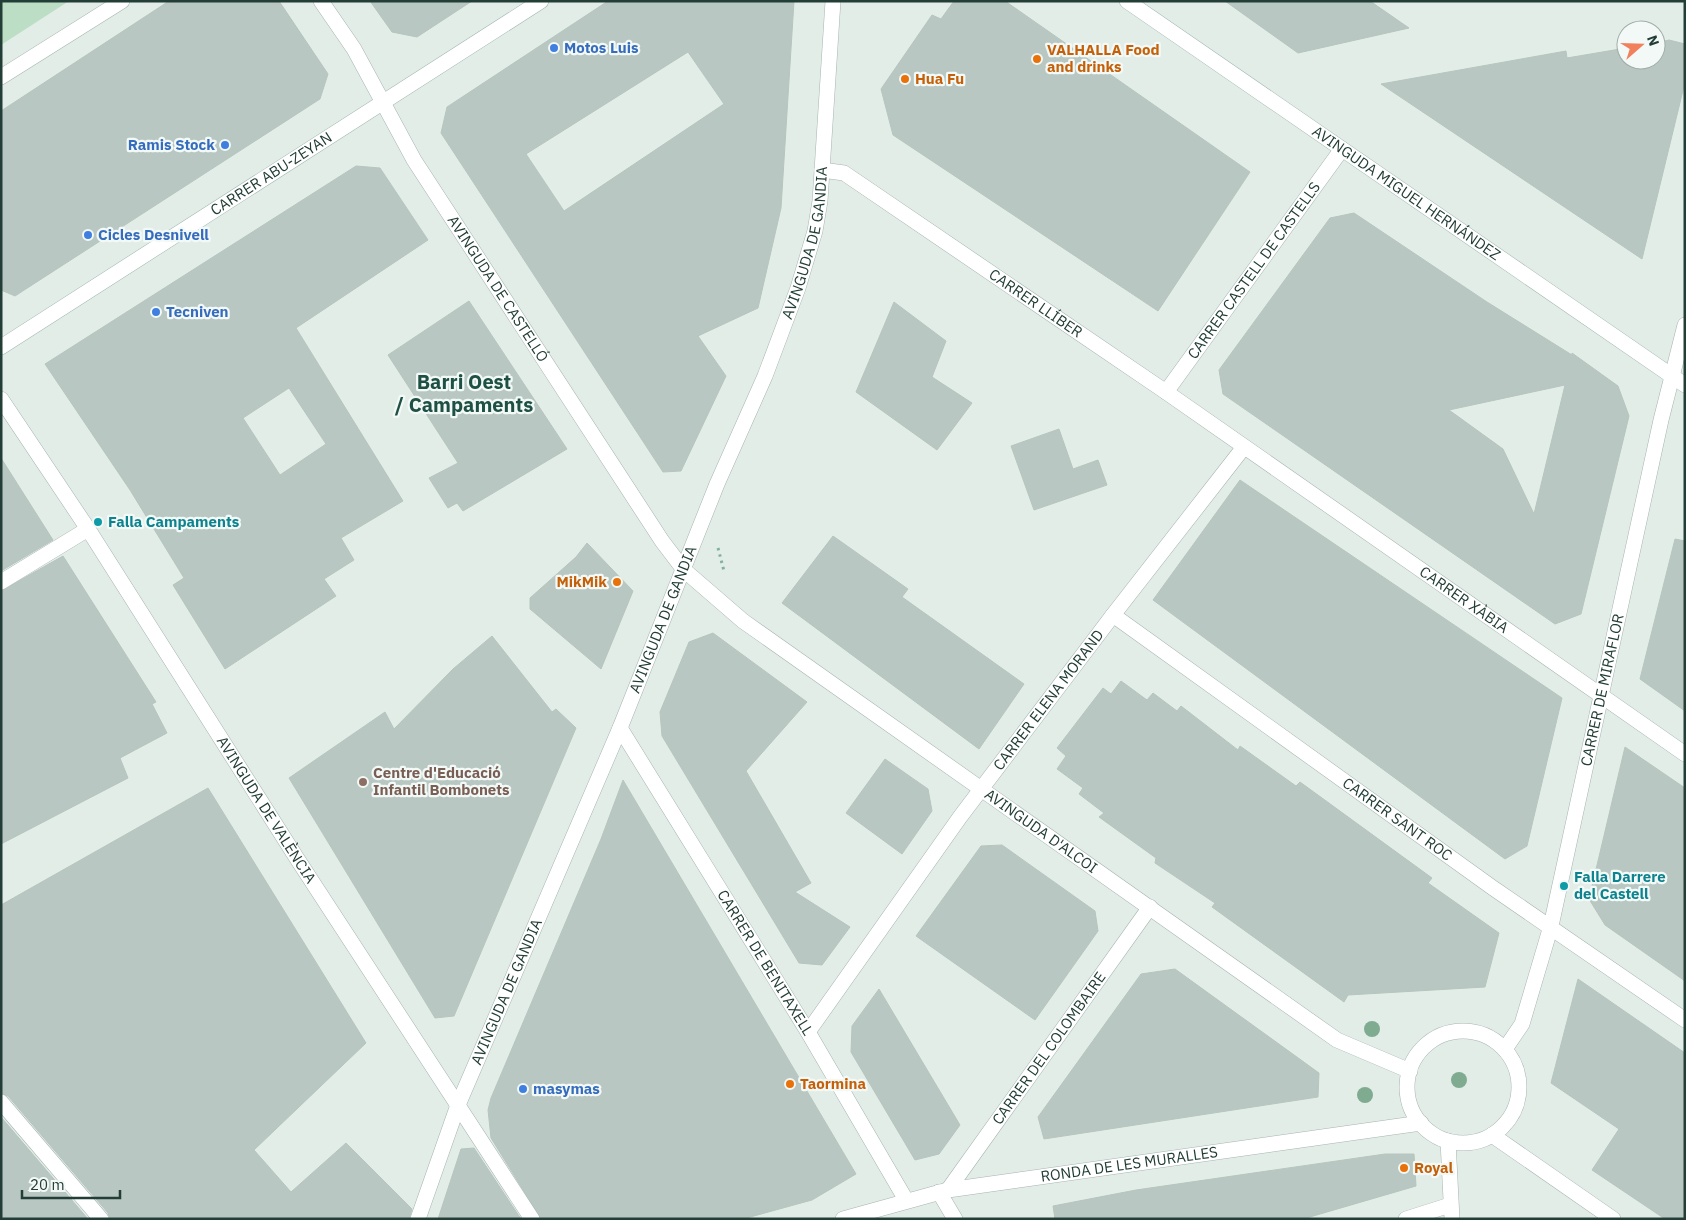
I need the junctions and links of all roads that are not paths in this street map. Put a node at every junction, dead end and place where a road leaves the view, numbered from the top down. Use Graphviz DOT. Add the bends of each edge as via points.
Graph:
graph roads {
  1 [pos="122,1"];
  2 [pos="321,1"];
  3 [pos="541,1"];
  4 [pos="833,1"];
  5 [pos="1127,1"];
  6 [pos="1,77"];
  7 [pos="382,103"];
  8 [pos="1342,149"];
  9 [pos="822,170"];
  10 [pos="1685,325"];
  11 [pos="1,347"];
  12 [pos="1671,376"];
  13 [pos="1685,385"];
  14 [pos="1166,392"];
  15 [pos="3,407"];
  16 [pos="1244,447"];
  17 [pos="88,529"];
  18 [pos="684,570"];
  19 [pos="1,582"];
  20 [pos="1112,615"];
  21 [pos="1601,694"];
  22 [pos="620,728"];
  23 [pos="1685,754"];
  24 [pos="982,789"];
  25 [pos="1150,907"];
  26 [pos="1550,926"];
  27 [pos="1685,1020"];
  28 [pos="808,1032"];
  29 [pos="1505,1049"];
  30 [pos="1410,1070"];
  31 [pos="1,1102"];
  32 [pos="458,1105"];
  33 [pos="1420,1123"];
  34 [pos="1492,1135"];
  35 [pos="1448,1141"];
  36 [pos="944,1191"];
  37 [pos="906,1200"];
  38 [pos="1451,1212"];
  39 [pos="101,1219"];
  40 [pos="418,1219"];
  41 [pos="532,1219"];
  42 [pos="843,1219"];
  43 [pos="955,1219"];
  44 [pos="1406,1219"];
  45 [pos="1613,1219"];
  1 -- 6 [label="street"];
  2 -- 7 [label="street, AVINGUDA DE CASTELLÓ" via="354,49"];
  3 -- 7 [label="street, CARRER ABU-ZEYAN"];
  4 -- 9 [label="street, AVINGUDA DE GANDIA"];
  5 -- 8 [label="street, AVINGUDA MIGUEL HERNÁNDEZ"];
  7 -- 11 [label="street, CARRER ABU-ZEYAN"];
  7 -- 18 [label="street, AVINGUDA DE CASTELLÓ" via="414,160"];
  8 -- 12 [label="street, AVINGUDA MIGUEL HERNÁNDEZ"];
  8 -- 14 [label="street, CARRER CASTELL DE CASTELLS"];
  9 -- 14 [label="street, CARRER LLÍBER" via="844,173"];
  9 -- 18 [label="street, AVINGUDA DE GANDIA" via="815,231 798,288"];
  10 -- 12 [label="street, CARRER DE MIRAFLOR"];
  12 -- 13 [label="street, AVINGUDA MIGUEL HERNÁNDEZ"];
  12 -- 21 [label="street, CARRER DE MIRAFLOR"];
  14 -- 16 [label="street, CARRER LLÍBER"];
  15 -- 17 [label="street, AVINGUDA DE VALÈNCIA"];
  16 -- 20 [label="street, CARRER ELENA MORAND"];
  16 -- 21 [label="street, CARRER XÀBIA"];
  17 -- 19 [label="street"];
  17 -- 32 [label="street, AVINGUDA DE VALÈNCIA"];
  18 -- 22 [label="street, AVINGUDA DE GANDIA"];
  18 -- 24 [label="street, AVINGUDA D'ALCOI" via="743,622"];
  20 -- 24 [label="street, CARRER ELENA MORAND"];
  20 -- 26 [label="street, CARRER SANT ROC"];
  21 -- 23 [label="street, CARRER XÀBIA"];
  21 -- 26 [label="street, CARRER DE MIRAFLOR"];
  22 -- 28 [label="street, CARRER DE BENITAXELL"];
  22 -- 32 [label="street, AVINGUDA DE GANDIA"];
  24 -- 25 [label="street, AVINGUDA D'ALCOI"];
  24 -- 28 [label="street, CARRER ELENA MORAND"];
  25 -- 30 [label="street, AVINGUDA D'ALCOI" via="1338,1040"];
  25 -- 36 [label="street, CARRER DEL COLOMBAIRE"];
  26 -- 27 [label="street, CARRER SANT ROC"];
  26 -- 29 [label="street, CARRER DE MIRAFLOR" via="1522,1024"];
  28 -- 37 [label="street, CARRER DE BENITAXELL"];
  29 -- 30 [label="street" via="1482,1034 1464,1031 1441,1035 1423,1047"];
  29 -- 34 [label="street" via="1519,1082 1516,1103 1508,1120"];
  30 -- 33 [label="street" via="1407,1094"];
  31 -- 39 [label="street"];
  32 -- 40 [label="street, AVINGUDA DE GANDIA"];
  32 -- 41 [label="street, AVINGUDA DE VALÈNCIA"];
  33 -- 35 [label="street" via="1432,1134"];
  33 -- 36 [label="street, RONDA DE LES MURALLES"];
  34 -- 35 [label="street" via="1467,1143"];
  34 -- 45 [label="street"];
  35 -- 38 [label="street"];
  36 -- 37 [label="street, RONDA DE LES MURALLES"];
  36 -- 43 [label="street"];
  37 -- 42 [label="street, RONDA DE LES MURALLES"];
  38 -- 44 [label="street"];
}
